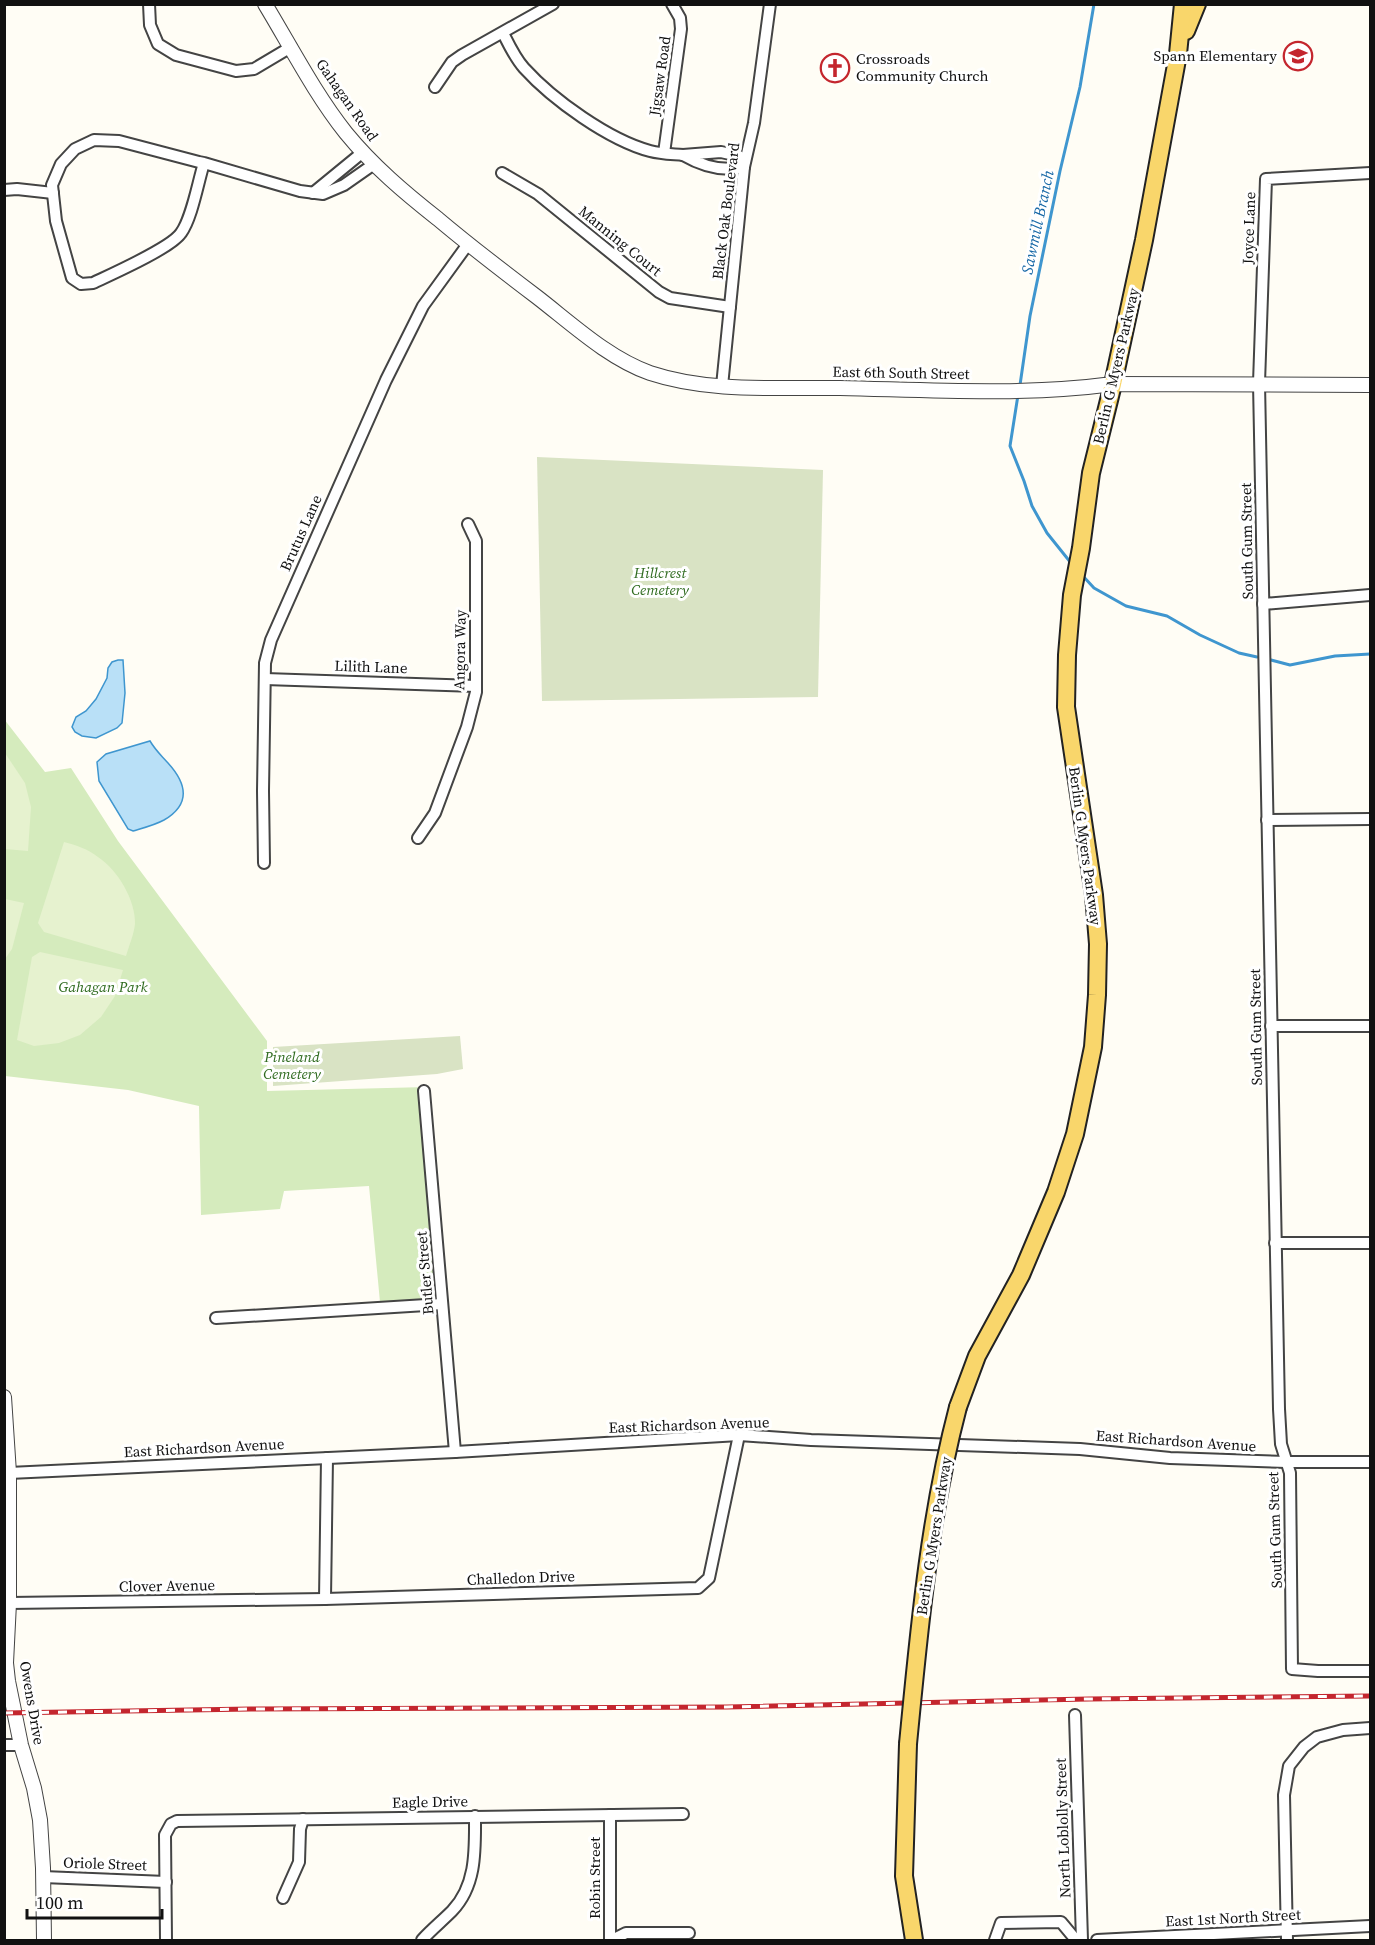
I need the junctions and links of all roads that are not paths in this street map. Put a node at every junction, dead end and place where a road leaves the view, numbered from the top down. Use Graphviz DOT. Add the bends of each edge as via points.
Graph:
graph roads {
  1 [pos="149,4"];
  2 [pos="266,4"];
  3 [pos="553,4"];
  4 [pos="672,4"];
  5 [pos="770,4"];
  6 [pos="1183,4"];
  7 [pos="1197,4"];
  8 [pos="503,33"];
  9 [pos="291,47"];
  10 [pos="1178,54"];
  11 [pos="435,87"];
  12 [pos="363,152"];
  13 [pos="664,153"];
  14 [pos="682,155"];
  15 [pos="204,163"];
  16 [pos="374,164"];
  17 [pos="744,167"];
  18 [pos="502,173"];
  19 [pos="1371,173"];
  20 [pos="4,190"];
  21 [pos="313,192"];
  22 [pos="52,193"];
  23 [pos="470,246"];
  24 [pos="730,307"];
  25 [pos="1259,383"];
  26 [pos="1113,384"];
  27 [pos="1371,385"];
  28 [pos="722,386"];
  29 [pos="468,524"];
  30 [pos="1371,596"];
  31 [pos="1263,604"];
  32 [pos="265,679"];
  33 [pos="476,686"];
  34 [pos="1267,819"];
  35 [pos="1371,819"];
  36 [pos="418,838"];
  37 [pos="264,863"];
  38 [pos="1271,1026"];
  39 [pos="1371,1026"];
  40 [pos="424,1091"];
  41 [pos="1371,1243"];
  42 [pos="1275,1244"];
  43 [pos="442,1304"];
  44 [pos="216,1318"];
  45 [pos="4,1397"];
  46 [pos="739,1435"];
  47 [pos="455,1452"];
  48 [pos="327,1458"];
  49 [pos="1287,1462"];
  50 [pos="1371,1462"];
  51 [pos="9,1473"];
  52 [pos="325,1599"];
  53 [pos="9,1603"];
  54 [pos="5,1664"];
  55 [pos="1371,1671"];
  56 [pos="6,1681"];
  57 [pos="1075,1715"];
  58 [pos="1371,1728"];
  59 [pos="4,1745"];
  60 [pos="21,1745"];
  61 [pos="683,1814"];
  62 [pos="610,1815"];
  63 [pos="475,1816"];
  64 [pos="303,1819"];
  65 [pos="43,1877"];
  66 [pos="166,1882"];
  67 [pos="283,1898"];
  68 [pos="1371,1926"];
  69 [pos="689,1933"];
  70 [pos="1287,1936"];
  71 [pos="425,1939"];
  72 [pos="44,1941"];
  73 [pos="166,1941"];
  74 [pos="611,1941"];
  75 [pos="914,1941"];
  76 [pos="995,1941"];
  77 [pos="1076,1941"];
  78 [pos="1082,1941"];
  79 [pos="1097,1941"];
  1 -- 9 [label="street" via="150,25 158,44 176,55 236,71 254,69"];
  2 -- 9 [label="street, Gahagan Road"];
  3 -- 8 [label="street"];
  4 -- 13 [label="street, Jigsaw Road" via="681,29"];
  5 -- 17 [label="street, Black Oak Boulevard"];
  6 -- 10 [label="main road, Berlin G Myers Parkway"];
  7 -- 10 [label="main road, Berlin G Myers Parkway"];
  8 -- 11 [label="street" via="452,62"];
  8 -- 13 [label="street" via="524,68 555,96 622,141"];
  9 -- 12 [label="street, Gahagan Road"];
  10 -- 26 [label="main road, Berlin G Myers Parkway"];
  12 -- 16 [label="street, Gahagan Road"];
  12 -- 21 [label="street"];
  13 -- 14 [label="street"];
  14 -- 17 [label="street" via="706,166 733,170"];
  14 -- 17 [label="street" via="721,152 739,156"];
  15 -- 21 [label="street"];
  15 -- 22 [label="street" via="119,141 94,140 75,149 61,164"];
  15 -- 22 [label="street" via="181,234 170,244 93,283 81,284 72,278"];
  16 -- 21 [label="street" via="344,185 323,194"];
  16 -- 23 [label="street, Gahagan Road"];
  17 -- 24 [label="street, Black Oak Boulevard"];
  18 -- 24 [label="street, Manning Court" via="538,194 659,292 670,298"];
  19 -- 25 [label="street, Joyce Lane" via="1266,179"];
  20 -- 22 [label="street"];
  23 -- 28 [label="street, East 6th South Street" via="611,353 647,372 685,383"];
  23 -- 32 [label="street, Brutus Lane" via="423,306 386,381 271,640"];
  24 -- 28 [label="street, Black Oak Boulevard"];
  25 -- 26 [label="street, East 6th South Street"];
  25 -- 27 [label="street, East 6th South Street"];
  25 -- 31 [label="street, South Gum Street"];
  26 -- 28 [label="street, East 6th South Street" via="1071,390"];
  26 -- 75 [label="main road, Berlin G Myers Parkway, bridge" via="1091,473 1067,655 1066,707 1098,944 1093,1047 1075,1134 1056,1192 1021,1275 977,1356 945,1458 908,1744 904,1876"];
  29 -- 33 [label="street, Angora Way" via="476,541"];
  30 -- 31 [label="street"];
  31 -- 34 [label="street, South Gum Street"];
  32 -- 33 [label="street, Lilith Lane"];
  32 -- 37 [label="street, Brutus Lane"];
  33 -- 36 [label="street, Angora Way" via="467,727 435,813"];
  34 -- 35 [label="street"];
  34 -- 38 [label="street, South Gum Street"];
  38 -- 39 [label="street"];
  38 -- 42 [label="street, South Gum Street"];
  40 -- 43 [label="street, Butler Street"];
  41 -- 42 [label="street"];
  42 -- 49 [label="street, South Gum Street" via="1279,1409 1281,1444"];
  43 -- 44 [label="street"];
  43 -- 47 [label="street, Butler Street"];
  45 -- 51 [label="street, Owens Drive"];
  46 -- 47 [label="street, East Richardson Avenue"];
  46 -- 49 [label="street, East Richardson Avenue"];
  46 -- 52 [label="street, Challedon Drive" via="709,1578 698,1588"];
  47 -- 48 [label="street, East Richardson Avenue"];
  48 -- 51 [label="street, East Richardson Avenue"];
  48 -- 52 [label="street"];
  49 -- 50 [label="street, East Richardson Avenue"];
  49 -- 55 [label="street, South Gum Street" via="1292,1669"];
  51 -- 53 [label="street, Owens Drive"];
  52 -- 53 [label="street, Clover Avenue"];
  53 -- 54 [label="street, Owens Drive"];
  54 -- 56 [label="street, Owens Drive"];
  56 -- 60 [label="street, Owens Drive"];
  57 -- 78 [label="street, North Loblolly Street"];
  58 -- 70 [label="street" via="1317,1737 1289,1766 1284,1795"];
  59 -- 60 [label="street"];
  60 -- 65 [label="street, Owens Drive" via="40,1820"];
  61 -- 62 [label="street, Eagle Drive"];
  62 -- 63 [label="street, Eagle Drive"];
  62 -- 74 [label="street, Robin Street"];
  63 -- 64 [label="street, Eagle Drive"];
  63 -- 71 [label="street" via="475,1856 466,1888 453,1910"];
  64 -- 66 [label="street, Eagle Drive" via="177,1821 165,1835"];
  64 -- 67 [label="street" via="298,1862"];
  65 -- 66 [label="street, Oriole Street"];
  65 -- 72 [label="street, Owens Drive"];
  66 -- 73 [label="street"];
  68 -- 70 [label="street, East 1st North Street"];
  69 -- 74 [label="street" via="626,1933"];
  70 -- 79 [label="street, East 1st North Street"];
  76 -- 77 [label="street" via="1001,1923 1061,1922"];
}
